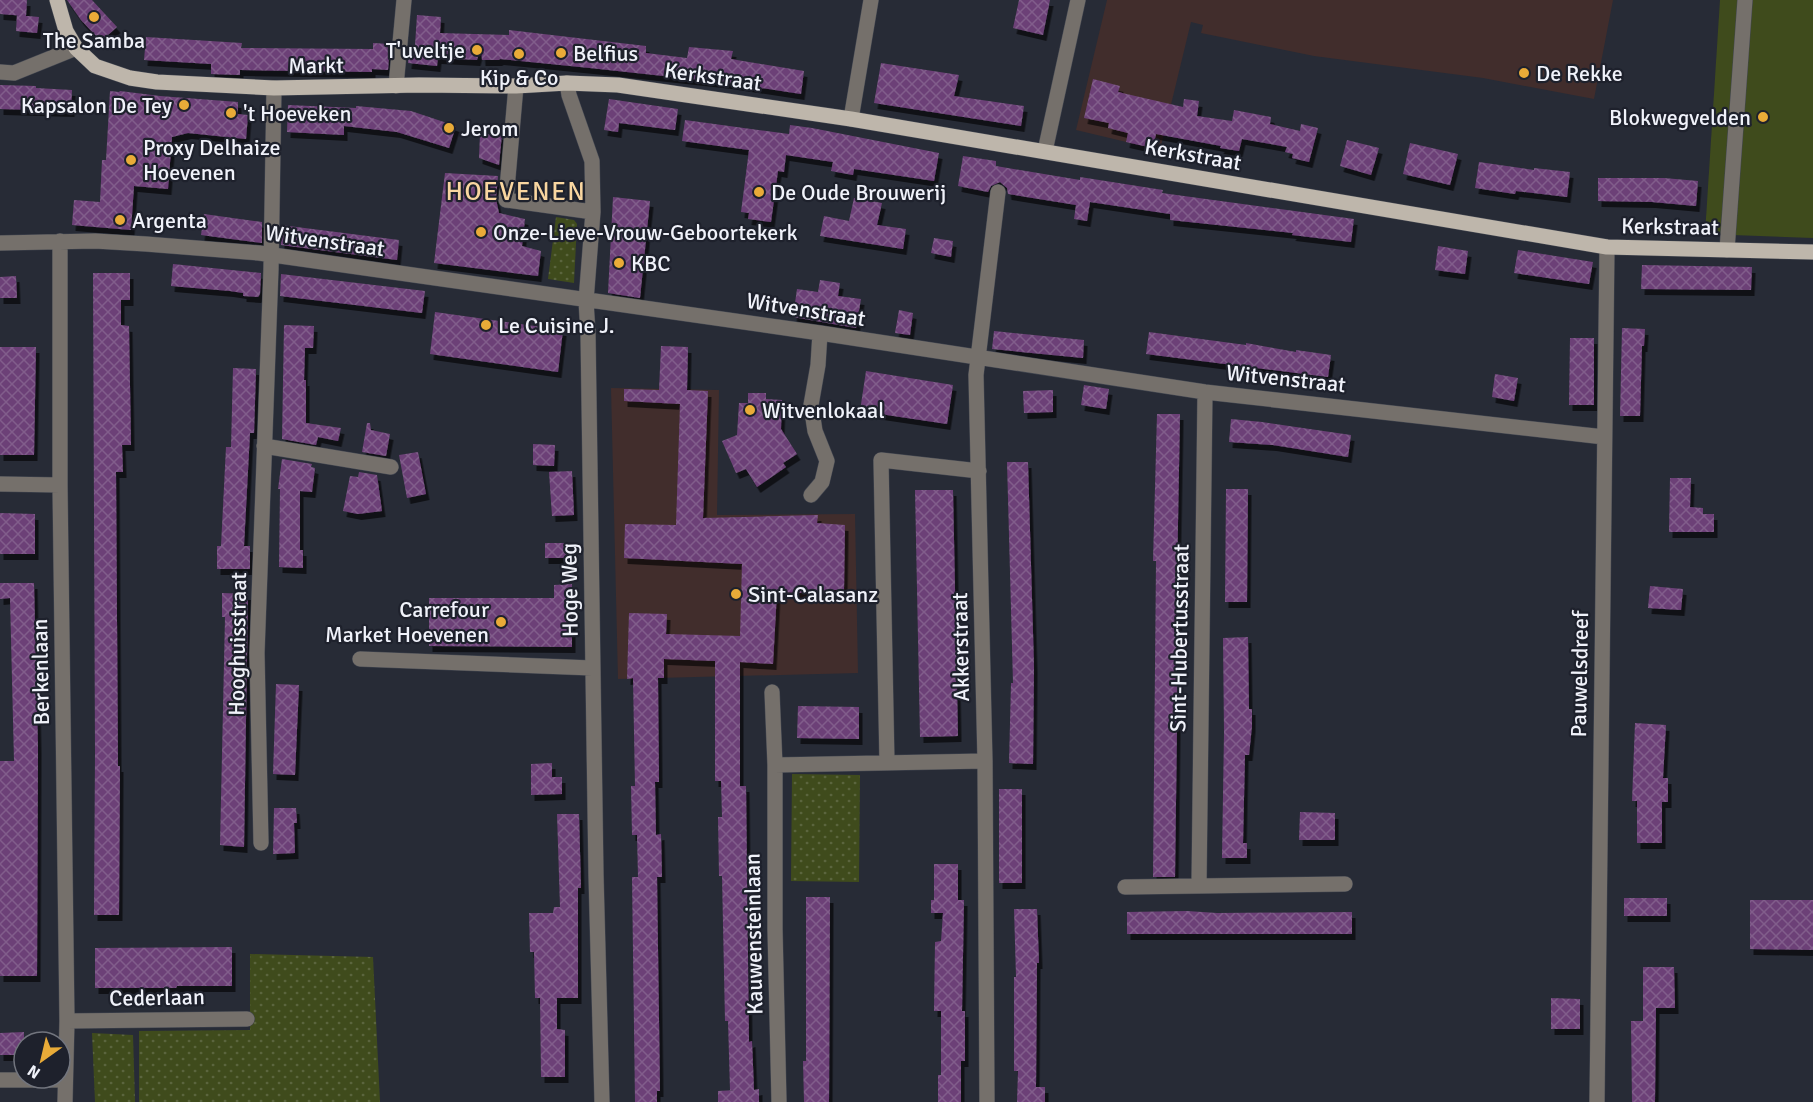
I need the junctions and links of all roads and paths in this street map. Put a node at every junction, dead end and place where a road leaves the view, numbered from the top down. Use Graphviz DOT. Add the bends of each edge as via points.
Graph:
graph roads {
  1 [pos="57,0"];
  2 [pos="404,0"];
  3 [pos="871,0"];
  4 [pos="1078,0"];
  5 [pos="1744,0"];
  6 [pos="76,48"];
  7 [pos="0,72"];
  8 [pos="567,82"];
  9 [pos="396,86"];
  10 [pos="516,86"];
  11 [pos="274,88"];
  12 [pos="851,119"];
  13 [pos="1046,151"];
  14 [pos="998,192"];
  15 [pos="593,212"];
  16 [pos="60,241"];
  17 [pos="0,243"];
  18 [pos="1607,247"];
  19 [pos="1726,250"];
  20 [pos="1813,252"];
  21 [pos="271,256"];
  22 [pos="586,301"];
  23 [pos="820,333"];
  24 [pos="977,358"];
  25 [pos="1205,392"];
  26 [pos="1604,437"];
  27 [pos="264,446"];
  28 [pos="391,467"];
  29 [pos="979,471"];
  30 [pos="0,484"];
  31 [pos="60,485"];
  32 [pos="811,495"];
  33 [pos="360,658"];
  34 [pos="592,668"];
  35 [pos="772,692"];
  36 [pos="985,761"];
  37 [pos="887,763"];
  38 [pos="775,765"];
  39 [pos="261,843"];
  40 [pos="1344,884"];
  41 [pos="1199,885"];
  42 [pos="1125,887"];
  43 [pos="247,1019"];
  44 [pos="67,1021"];
  45 [pos="67,1030"];
  46 [pos="602,1102"];
  47 [pos="779,1102"];
  48 [pos="987,1102"];
  49 [pos="1597,1102"];
  1 -- 6 [label="main road" via="66,31"];
  2 -- 9 [label="street"];
  3 -- 12 [label="street"];
  4 -- 13 [label="street"];
  5 -- 19 [label="street"];
  6 -- 7 [label="street" via="14,72"];
  6 -- 11 [label="main road, Markt" via="95,66 130,78"];
  8 -- 10 [label="main road, Markt"];
  8 -- 12 [label="main road, Kerkstraat" via="618,85"];
  8 -- 15 [label="street, Hoge Weg" via="592,161"];
  9 -- 10 [label="main road, Markt"];
  9 -- 11 [label="main road, Markt"];
  10 -- 15 [label="street" via="506,200"];
  11 -- 21 [label="street, Hooghuisstraat"];
  12 -- 13 [label="main road, Kerkstraat"];
  13 -- 18 [label="main road, Kerkstraat"];
  14 -- 24 [label="street, Akkerstraat"];
  15 -- 22 [label="street, Hoge Weg"];
  16 -- 17 [label="street, Witvenstraat"];
  16 -- 21 [label="street, Witvenstraat" via="146,244"];
  16 -- 31 [label="street, Berkenlaan"];
  18 -- 19 [label="main road, Kerkstraat"];
  18 -- 26 [label="street, Pauwelsdreef"];
  19 -- 20 [label="main road, Kerkstraat"];
  21 -- 22 [label="street, Witvenstraat"];
  21 -- 27 [label="street, Hooghuisstraat"];
  22 -- 23 [label="street, Witvenstraat"];
  22 -- 34 [label="street, Hoge Weg"];
  23 -- 24 [label="street, Witvenstraat"];
  23 -- 32 [label="street" via="812,405 827,460 822,483"];
  24 -- 25 [label="street, Witvenstraat"];
  24 -- 29 [label="street, Akkerstraat"];
  25 -- 26 [label="street, Witvenstraat"];
  25 -- 41 [label="street, Sint-Hubertusstraat"];
  26 -- 49 [label="street, Pauwelsdreef"];
  27 -- 28 [label="street"];
  27 -- 39 [label="street, Hooghuisstraat" via="257,653"];
  29 -- 36 [label="street, Akkerstraat"];
  29 -- 37 [label="street" via="881,460"];
  30 -- 31 [label="street"];
  31 -- 44 [label="street, Berkenlaan"];
  33 -- 34 [label="street"];
  34 -- 46 [label="street, Hoge Weg"];
  35 -- 38 [label="street, Kauwensteinlaan"];
  36 -- 37 [label="street"];
  36 -- 48 [label="street, Akkerstraat"];
  37 -- 38 [label="street"];
  38 -- 47 [label="street, Kauwensteinlaan"];
  40 -- 41 [label="street"];
  41 -- 42 [label="street"];
  43 -- 44 [label="street, Cederlaan"];
  44 -- 45 [label="street, Berkenlaan"];
}
